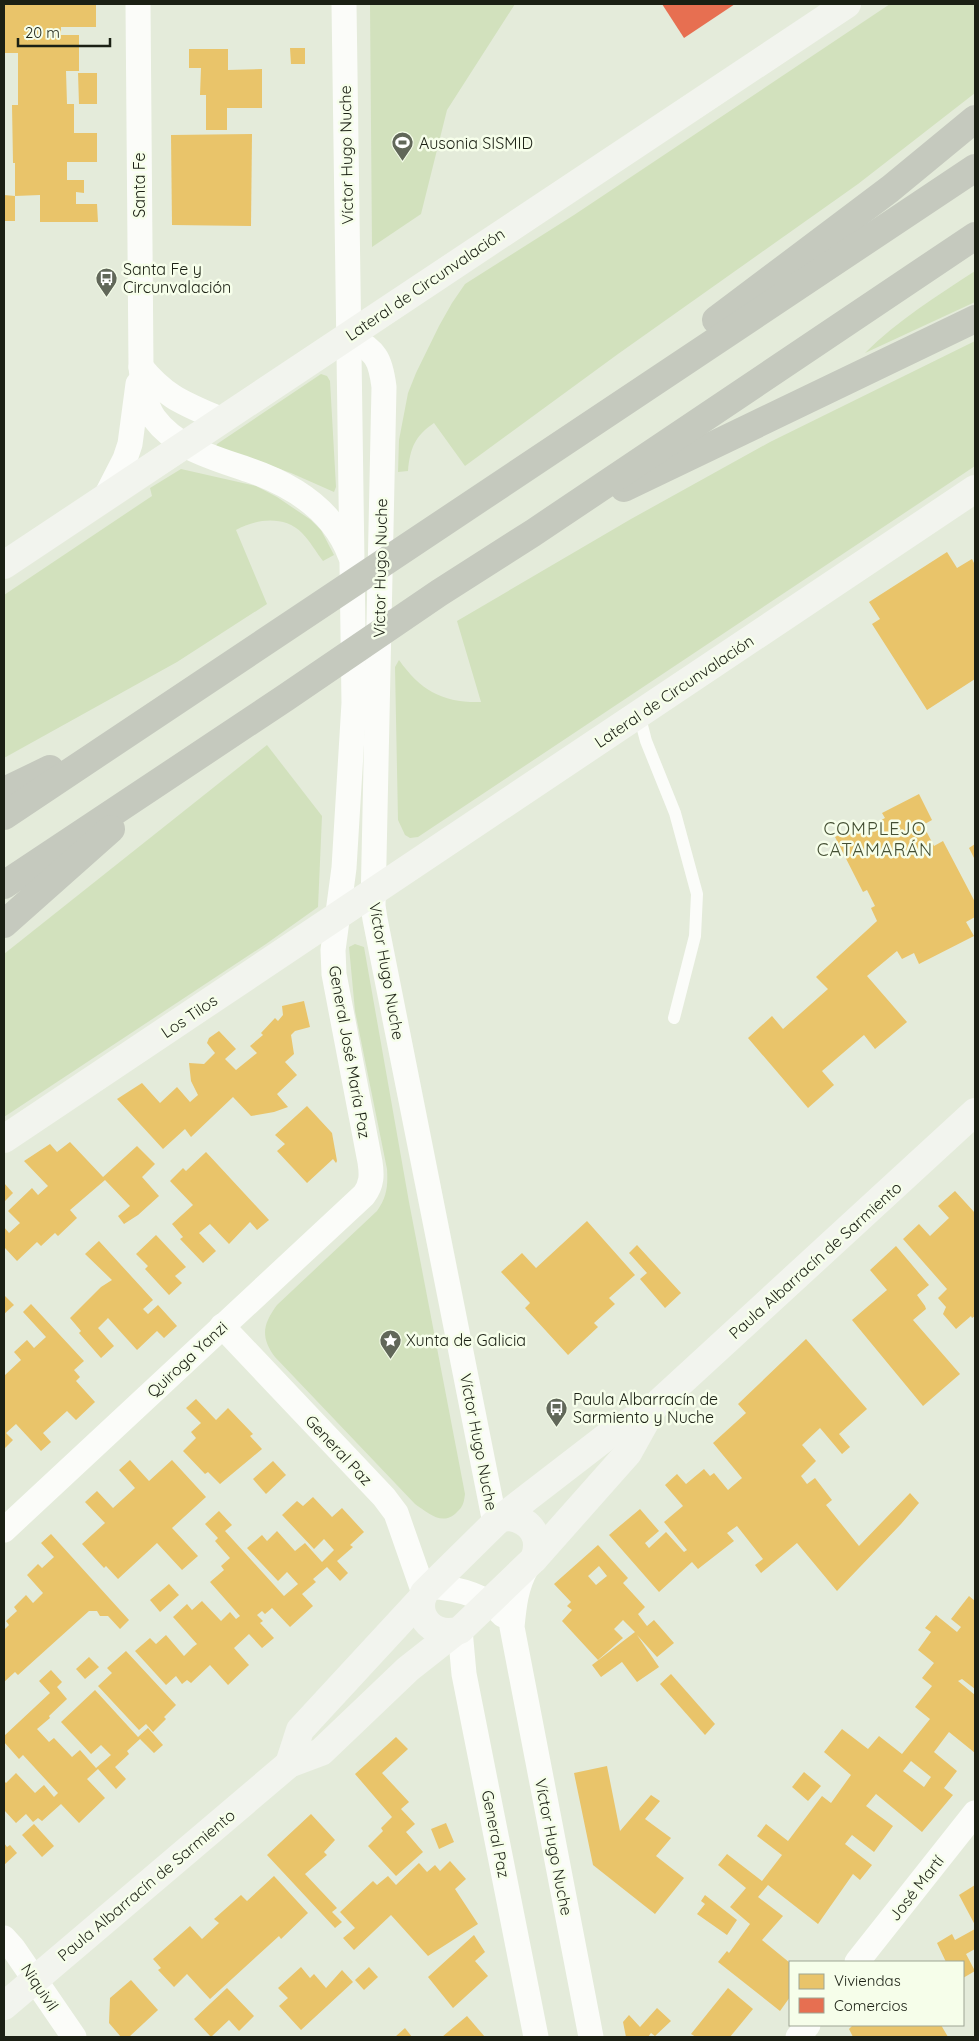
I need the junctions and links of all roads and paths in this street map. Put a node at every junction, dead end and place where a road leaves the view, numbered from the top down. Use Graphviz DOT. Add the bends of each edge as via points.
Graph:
graph roads {
  1 [pos="138,4"];
  2 [pos="344,4"];
  3 [pos="847,4"];
  4 [pos="975,119"];
  5 [pos="975,168"];
  6 [pos="975,236"];
  7 [pos="975,318"];
  8 [pos="349,335"];
  9 [pos="141,367"];
  10 [pos="222,420"];
  11 [pos="184,445"];
  12 [pos="514,476"];
  13 [pos="975,489"];
  14 [pos="105,498"];
  15 [pos="533,533"];
  16 [pos="352,562"];
  17 [pos="4,565"];
  18 [pos="639,714"];
  19 [pos="143,723"];
  20 [pos="178,768"];
  21 [pos="4,791"];
  22 [pos="4,816"];
  23 [pos="4,885"];
  24 [pos="374,893"];
  25 [pos="336,918"];
  26 [pos="4,924"];
  27 [pos="674,1018"];
  28 [pos="975,1112"];
  29 [pos="4,1139"];
  30 [pos="369,1187"];
  31 [pos="222,1326"];
  32 [pos="654,1407"];
  33 [pos="498,1520"];
  34 [pos="4,1530"];
  35 [pos="530,1563"];
  36 [pos="425,1592"];
  37 [pos="488,1603"];
  38 [pos="512,1627"];
  39 [pos="458,1631"];
  40 [pos="289,1764"];
  41 [pos="975,1813"];
  42 [pos="4,1938"];
  43 [pos="859,1961"];
  44 [pos="34,1979"];
  45 [pos="4,2006"];
  46 [pos="807,2026"];
  47 [pos="74,2037"];
  48 [pos="536,2037"];
  49 [pos="591,2037"];
  50 [pos="798,2037"];
  1 -- 9 [label="street, Santa Fe"];
  2 -- 8 [label="street, Víctor Hugo Nuche"];
  3 -- 8 [label="street, Lateral de Circunvalación"];
  4 -- 12 [label="highway" via="890,189"];
  5 -- 12 [label="highway"];
  6 -- 15 [label="highway"];
  7 -- 15 [label="highway"];
  8 -- 10 [label="street, Lateral de Circunvalación"];
  8 -- 16 [label="street, Víctor Hugo Nuche"];
  8 -- 24 [label="street, Víctor Hugo Nuche" via="371,350 381,365 384,387"];
  9 -- 10 [label="street" via="173,398"];
  9 -- 11 [label="street, Santa Fe" via="150,410 158,422"];
  9 -- 14 [label="street, Santa Fe" via="130,444"];
  10 -- 11 [label="street, Lateral de Circunvalación"];
  11 -- 14 [label="street, Lateral de Circunvalación"];
  11 -- 16 [label="street, Santa Fe" via="266,476 318,506 338,531"];
  12 -- 19 [label="highway"];
  13 -- 18 [label="street, Lateral de Circunvalación"];
  14 -- 17 [label="street, Lateral de Circunvalación"];
  15 -- 20 [label="highway"];
  16 -- 25 [label="street, Víctor Hugo Nuche" via="352,755 344,868"];
  18 -- 24 [label="street, Lateral de Circunvalación"];
  18 -- 27 [label="lane" via="646,741 675,813 696,894 695,936"];
  19 -- 21 [label="highway"];
  19 -- 22 [label="highway"];
  20 -- 23 [label="highway"];
  20 -- 26 [label="highway"];
  24 -- 25 [label="street, Los Tilos"];
  24 -- 33 [label="street, Víctor Hugo Nuche" via="376,930"];
  25 -- 29 [label="street, Los Tilos"];
  25 -- 30 [label="street, General José María Paz" via="334,974 370,1162"];
  28 -- 32 [label="street, Paula Albarracín de Sarmiento"];
  30 -- 31 [label="street, Quiroga Yanzi"];
  31 -- 34 [label="street, Quiroga Yanzi"];
  31 -- 36 [label="street, General Paz" via="384,1497 396,1513"];
  32 -- 33 [label="street, Paula Albarracín de Sarmiento" via="610,1434"];
  32 -- 35 [label="street, Paula Albarracín de Sarmiento" via="628,1453"];
  33 -- 35 [label="street" via="518,1518 533,1529 537,1548"];
  33 -- 36 [label="street, Paula Albarracín de Sarmiento"];
  35 -- 37 [label="street, Paula Albarracín de Sarmiento"];
  35 -- 38 [label="street, Víctor Hugo Nuche" via="517,1590"];
  36 -- 37 [label="street" via="445,1587"];
  36 -- 39 [label="street" via="422,1616 429,1625 444,1633"];
  36 -- 40 [label="street" via="300,1730"];
  37 -- 38 [label="street" via="501,1612"];
  37 -- 39 [label="street, Paula Albarracín de Sarmiento"];
  38 -- 49 [label="street, Víctor Hugo Nuche"];
  39 -- 40 [label="street, Paula Albarracín de Sarmiento" via="408,1669 322,1752"];
  39 -- 48 [label="street, General Paz"];
  40 -- 44 [label="street, Paula Albarracín de Sarmiento"];
  41 -- 43 [label="street, José Martí"];
  42 -- 44 [label="street, Niquivil"];
  44 -- 45 [label="street, Paula Albarracín de Sarmiento"];
  44 -- 47 [label="street, Niquivil"];
  46 -- 50 [label="street"];
}
